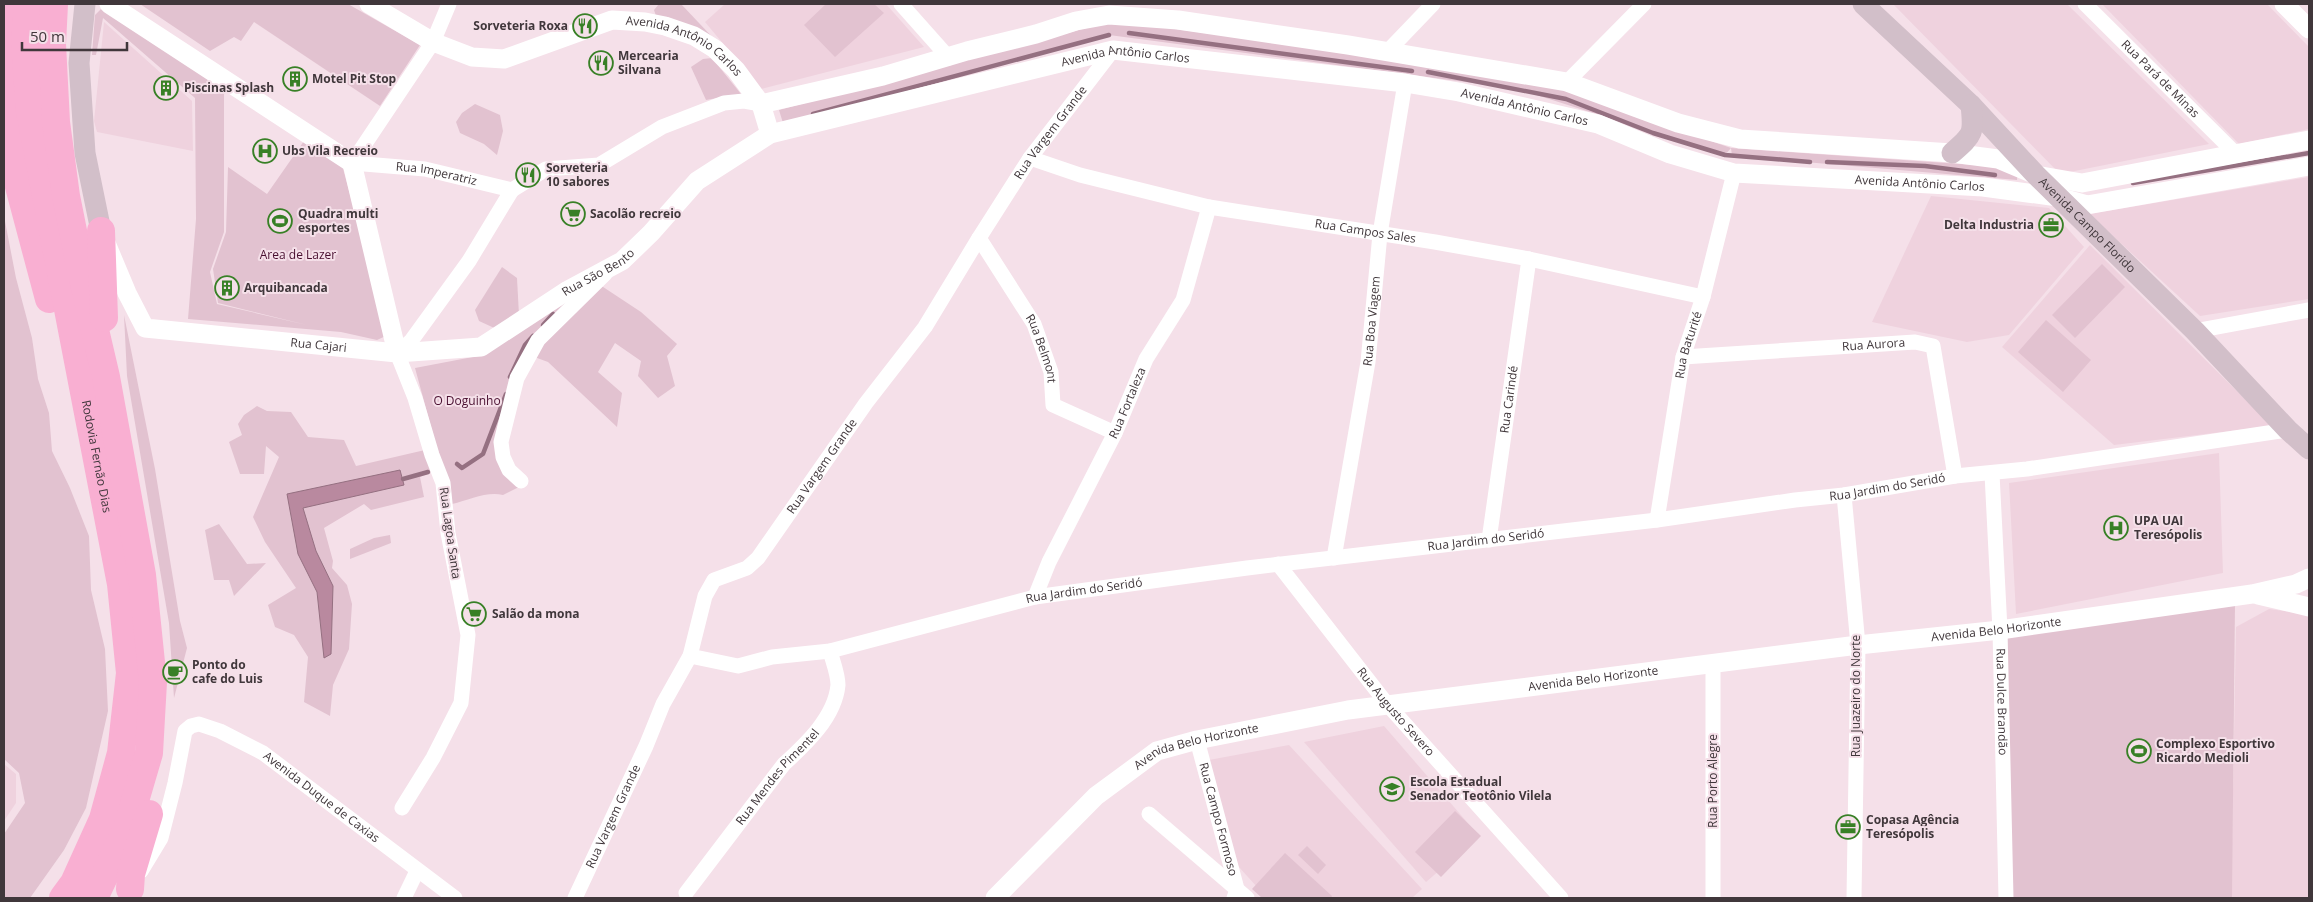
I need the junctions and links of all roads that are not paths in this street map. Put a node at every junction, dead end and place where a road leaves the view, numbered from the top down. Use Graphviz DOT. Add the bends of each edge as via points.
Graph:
graph roads {
  1 [pos="4,4"];
  2 [pos="28,4"];
  3 [pos="54,4"];
  4 [pos="85,4"];
  5 [pos="109,4"];
  6 [pos="369,4"];
  7 [pos="450,4"];
  8 [pos="901,4"];
  9 [pos="1433,4"];
  10 [pos="1644,4"];
  11 [pos="1863,4"];
  12 [pos="2086,4"];
  13 [pos="2284,4"];
  14 [pos="1104,10"];
  15 [pos="2309,29"];
  16 [pos="433,42"];
  17 [pos="1113,50"];
  18 [pos="1387,52"];
  19 [pos="948,58"];
  20 [pos="1567,82"];
  21 [pos="1405,83"];
  22 [pos="760,104"];
  23 [pos="1972,105"];
  24 [pos="770,134"];
  25 [pos="2309,140"];
  26 [pos="1952,153"];
  27 [pos="2235,153"];
  28 [pos="1030,158"];
  29 [pos="352,163"];
  30 [pos="2309,166"];
  31 [pos="1734,173"];
  32 [pos="2036,175"];
  33 [pos="512,190"];
  34 [pos="2058,197"];
  35 [pos="1209,207"];
  36 [pos="101,231"];
  37 [pos="1380,234"];
  38 [pos="979,238"];
  39 [pos="1529,259"];
  40 [pos="611,268"];
  41 [pos="1702,297"];
  42 [pos="2309,310"];
  43 [pos="2195,331"];
  44 [pos="397,353"];
  45 [pos="1684,357"];
  46 [pos="106,377"];
  47 [pos="2288,430"];
  48 [pos="1115,433"];
  49 [pos="95,446"];
  50 [pos="2309,449"];
  51 [pos="1992,474"];
  52 [pos="1955,476"];
  53 [pos="520,481"];
  54 [pos="1844,495"];
  55 [pos="1657,520"];
  56 [pos="1489,540"];
  57 [pos="1334,558"];
  58 [pos="1278,564"];
  59 [pos="2309,578"];
  60 [pos="2252,594"];
  61 [pos="1036,597"];
  62 [pos="2309,607"];
  63 [pos="2000,630"];
  64 [pos="1858,645"];
  65 [pos="830,651"];
  66 [pos="690,656"];
  67 [pos="1713,664"];
  68 [pos="153,682"];
  69 [pos="1387,704"];
  70 [pos="1197,740"];
  71 [pos="402,808"];
  72 [pos="1149,814"];
  73 [pos="417,871"];
  74 [pos="686,893"];
  75 [pos="127,894"];
  76 [pos="1239,895"];
  77 [pos="63,898"];
  78 [pos="94,898"];
  79 [pos="404,898"];
  80 [pos="455,898"];
  81 [pos="575,898"];
  82 [pos="995,898"];
  83 [pos="1561,898"];
  84 [pos="1713,898"];
  85 [pos="1854,898"];
  86 [pos="2006,898"];
  1 -- 49 [label="highway" via="6,119 13,164 78,406"];
  2 -- 49 [label="highway, Rodovia Fernão Dias" via="25,44 30,112"];
  3 -- 46 [label="highway, Rodovia Fernão Dias" via="52,44 56,122 66,196"];
  4 -- 36 [label="main road" via="79,63 84,143"];
  5 -- 29 [label="street, Rua Imperatriz"];
  6 -- 16 [label="street, Avenida Antônio Carlos"];
  7 -- 16 [label="street"];
  8 -- 19 [label="street"];
  9 -- 18 [label="street"];
  10 -- 20 [label="street"];
  11 -- 23 [label="main road, Avenida Campo Florido"];
  12 -- 27 [label="street, Rua Pará de Minas"];
  13 -- 15 [label="street"];
  14 -- 18 [label="street"];
  14 -- 19 [label="street"];
  16 -- 22 [label="street, Avenida Antônio Carlos" via="472,57 504,59 612,20 645,22 694,36 715,49 736,70"];
  16 -- 29 [label="street"];
  17 -- 21 [label="street, Avenida Antônio Carlos"];
  17 -- 24 [label="street, Avenida Antônio Carlos"];
  17 -- 28 [label="street, Rua Vargem Grande"];
  18 -- 20 [label="street"];
  19 -- 22 [label="street"];
  20 -- 26 [label="street" via="1678,123 1740,139"];
  21 -- 31 [label="street, Avenida Antônio Carlos" via="1598,124 1670,154"];
  21 -- 37 [label="street, Rua Boa Viagem"];
  22 -- 24 [label="street, Avenida Antônio Carlos"];
  22 -- 33 [label="street" via="724,103 662,126 600,164 546,169"];
  23 -- 26 [label="main road" via="1970,136"];
  23 -- 32 [label="main road, Avenida Campo Florido"];
  24 -- 40 [label="street, Rua São Bento" via="697,181 651,233"];
  25 -- 27 [label="street"];
  26 -- 32 [label="street" via="1998,159"];
  27 -- 32 [label="street" via="2082,183"];
  28 -- 35 [label="street, Rua Campos Sales" via="1080,176"];
  28 -- 38 [label="street, Rua Vargem Grande"];
  29 -- 33 [label="street, Rua Imperatriz" via="425,169"];
  29 -- 44 [label="street, Rua Lagoa Santa"];
  30 -- 34 [label="street, Avenida Antônio Carlos" via="2087,205"];
  31 -- 34 [label="street, Avenida Antônio Carlos" via="1983,187"];
  31 -- 41 [label="street, Rua Baturité"];
  32 -- 34 [label="main road, Avenida Campo Florido"];
  33 -- 44 [label="street" via="469,261 411,341"];
  34 -- 43 [label="main road, Avenida Campo Florido"];
  35 -- 37 [label="street, Rua Campos Sales"];
  35 -- 48 [label="street, Rua Fortaleza" via="1183,300 1146,359"];
  36 -- 44 [label="street, Rua Cajari" via="145,328"];
  36 -- 46 [label="highway"];
  37 -- 39 [label="street, Rua Campos Sales"];
  37 -- 57 [label="street, Rua Boa Viagem" via="1368,362"];
  38 -- 48 [label="street, Rua Belmont" via="1034,324 1051,372 1052,405"];
  38 -- 66 [label="street, Rua Vargem Grande" via="925,327 866,403 758,558 747,568 714,580 705,596"];
  39 -- 41 [label="street, Rua Campos Sales"];
  39 -- 56 [label="street, Rua Carindé"];
  40 -- 44 [label="street, Rua São Bento" via="568,290 482,347"];
  40 -- 53 [label="street" via="538,340 517,378 501,442 509,470"];
  41 -- 45 [label="street, Rua Baturité"];
  42 -- 43 [label="street"];
  43 -- 47 [label="main road, Avenida Campo Florido"];
  44 -- 71 [label="street, Rua Lagoa Santa" via="443,484 448,533 468,635 461,703 433,758"];
  45 -- 52 [label="street, Rua Aurora" via="1915,342 1933,346"];
  45 -- 55 [label="street, Rua Baturité"];
  46 -- 68 [label="highway, Rodovia Fernão Dias" via="142,575"];
  47 -- 50 [label="main road, Avenida Campo Florido"];
  47 -- 51 [label="street, Rua Jardim do Seridó"];
  48 -- 61 [label="street, Rua Fortaleza" via="1049,562"];
  49 -- 77 [label="highway, Rodovia Fernão Dias" via="121,584 130,673 121,753 103,819 74,883"];
  51 -- 52 [label="street, Rua Jardim do Seridó"];
  51 -- 63 [label="street, Rua Dulce Brandão"];
  52 -- 54 [label="street, Rua Jardim do Seridó"];
  54 -- 55 [label="street, Rua Jardim do Seridó"];
  54 -- 64 [label="street, Rua Juazeiro do Norte"];
  55 -- 56 [label="street, Rua Jardim do Seridó"];
  56 -- 57 [label="street, Rua Jardim do Seridó"];
  57 -- 58 [label="street, Rua Jardim do Seridó"];
  58 -- 61 [label="street, Rua Jardim do Seridó"];
  58 -- 69 [label="street, Rua Augusto Severo"];
  59 -- 60 [label="street, Avenida Belo Horizonte"];
  60 -- 62 [label="street"];
  60 -- 63 [label="street, Avenida Belo Horizonte"];
  61 -- 65 [label="street, Rua Jardim do Seridó"];
  63 -- 64 [label="street, Avenida Belo Horizonte"];
  63 -- 86 [label="street, Rua Dulce Brandão"];
  64 -- 67 [label="street, Avenida Belo Horizonte"];
  64 -- 85 [label="street, Rua Juazeiro do Norte"];
  65 -- 66 [label="street, Rua Jardim do Seridó" via="772,657 738,666"];
  65 -- 74 [label="street, Rua Mendes Pimentel" via="838,684 828,716 784,764"];
  66 -- 81 [label="street, Rua Vargem Grande" via="663,704"];
  67 -- 69 [label="street, Avenida Belo Horizonte"];
  67 -- 84 [label="street, Rua Porto Alegre"];
  68 -- 75 [label="highway" via="164,742 162,771"];
  68 -- 78 [label="highway, Rodovia Fernão Dias" via="150,753 127,828"];
  69 -- 70 [label="street, Avenida Belo Horizonte"];
  69 -- 83 [label="street, Rua Augusto Severo"];
  70 -- 76 [label="street, Rua Campo Formoso"];
  70 -- 82 [label="street, Avenida Belo Horizonte" via="1157,752 1096,796"];
  72 -- 76 [label="street"];
  73 -- 75 [label="street, Avenida Duque de Caxias" via="262,753 199,724 191,726 182,738 161,838"];
  73 -- 79 [label="street"];
  73 -- 80 [label="street, Avenida Duque de Caxias"];
}
